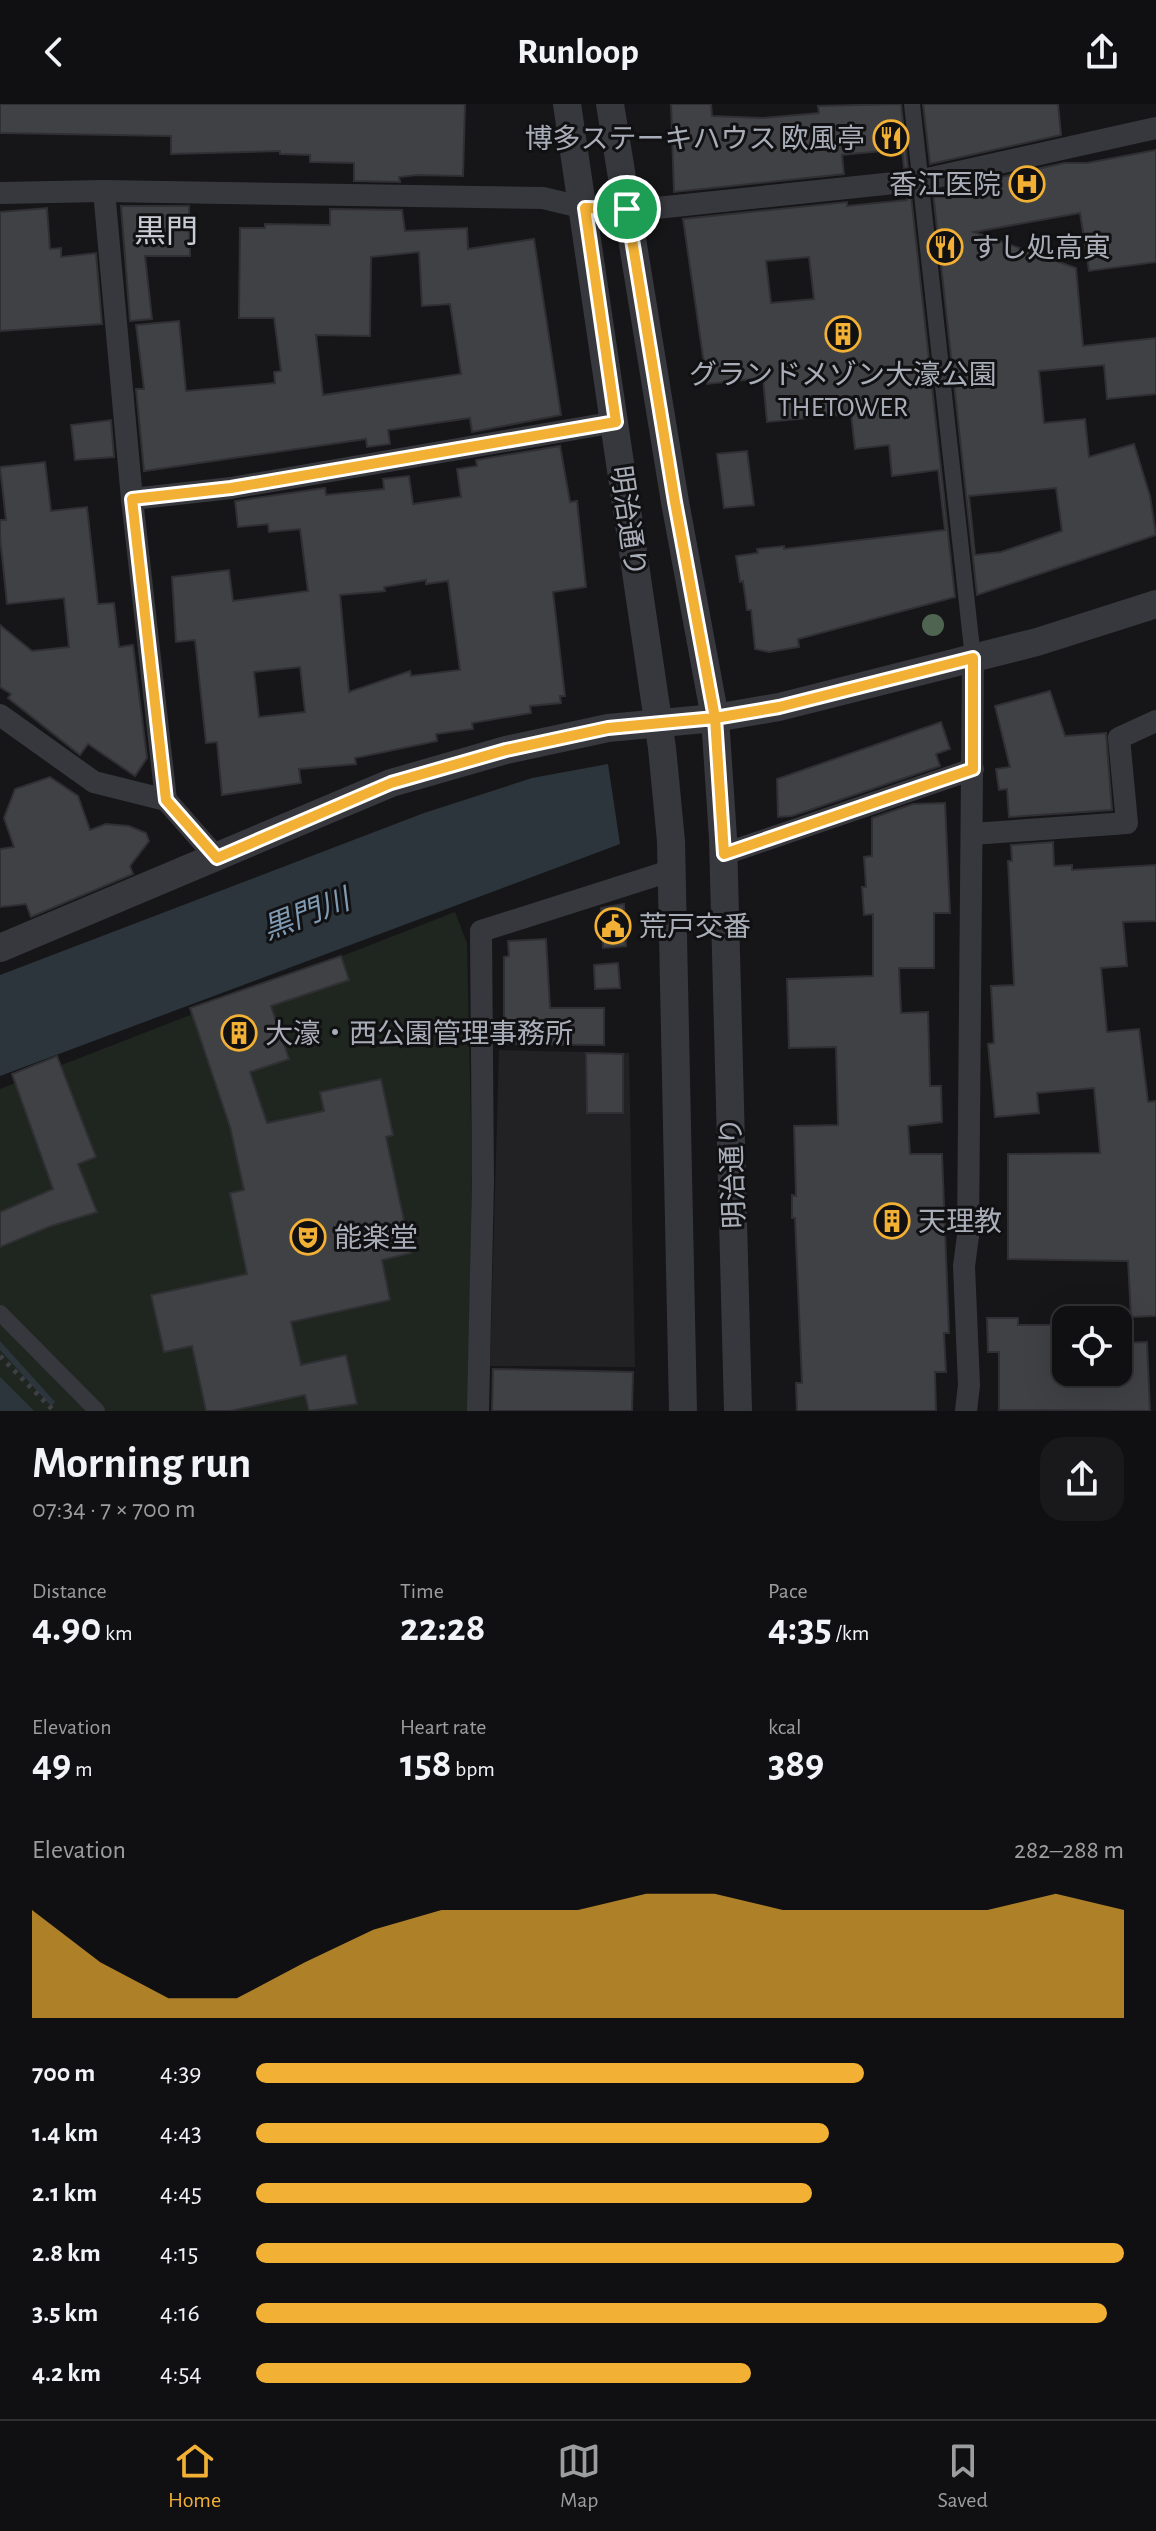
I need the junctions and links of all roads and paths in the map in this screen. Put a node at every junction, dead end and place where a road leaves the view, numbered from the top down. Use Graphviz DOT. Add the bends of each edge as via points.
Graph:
graph roads {
  1 [pos="567,104"];
  2 [pos="610,104"];
  3 [pos="912,104"];
  4 [pos="1156,128"];
  5 [pos="923,180"];
  6 [pos="104,191"];
  7 [pos="0,193"];
  8 [pos="585,208"];
  9 [pos="627,209"];
  10 [pos="616,422"];
  11 [pos="132,499"];
  12 [pos="1156,604"];
  13 [pos="973,658"];
  14 [pos="0,715"];
  15 [pos="1156,721"];
  16 [pos="716,729"];
  17 [pos="660,736"];
  18 [pos="973,769"];
  19 [pos="166,800"];
  20 [pos="972,834"];
  21 [pos="723,846"];
  22 [pos="217,858"];
  23 [pos="673,870"];
  24 [pos="0,948"];
  25 [pos="0,1313"];
  26 [pos="0,1356"];
  27 [pos="54,1411"];
  28 [pos="97,1411"];
  29 [pos="478,1411"];
  30 [pos="683,1411"];
  31 [pos="738,1411"];
  32 [pos="966,1411"];
  1 -- 8 [label="street, 明治通り"];
  2 -- 9 [label="street, 明治通り"];
  3 -- 5 [label="street"];
  4 -- 5 [label="street"];
  5 -- 9 [label="street"];
  5 -- 13 [label="street"];
  6 -- 7 [label="street"];
  6 -- 8 [label="street" via="543,198"];
  6 -- 11 [label="street"];
  8 -- 9 [label="street"];
  8 -- 10 [label="street, 明治通り"];
  9 -- 16 [label="street, 明治通り"];
  10 -- 11 [label="street" via="231,488"];
  10 -- 17 [label="street, 明治通り"];
  11 -- 19 [label="street"];
  12 -- 13 [label="street"];
  13 -- 16 [label="street" via="779,707"];
  13 -- 18 [label="street"];
  14 -- 19 [label="street" via="94,782"];
  15 -- 20 [label="street" via="1119,738 1127,823"];
  16 -- 17 [label="street"];
  16 -- 21 [label="street, 明治通り"];
  17 -- 22 [label="street" via="608,728 506,750 391,783"];
  17 -- 23 [label="street, 明治通り"];
  18 -- 20 [label="street"];
  18 -- 21 [label="street"];
  19 -- 22 [label="street"];
  20 -- 32 [label="street"];
  21 -- 31 [label="street, 明治通り"];
  22 -- 24 [label="street"];
  23 -- 29 [label="street" via="481,931"];
  23 -- 30 [label="street, 明治通り"];
  25 -- 28 [label="street"];
  26 -- 27 [label="path"];
}
